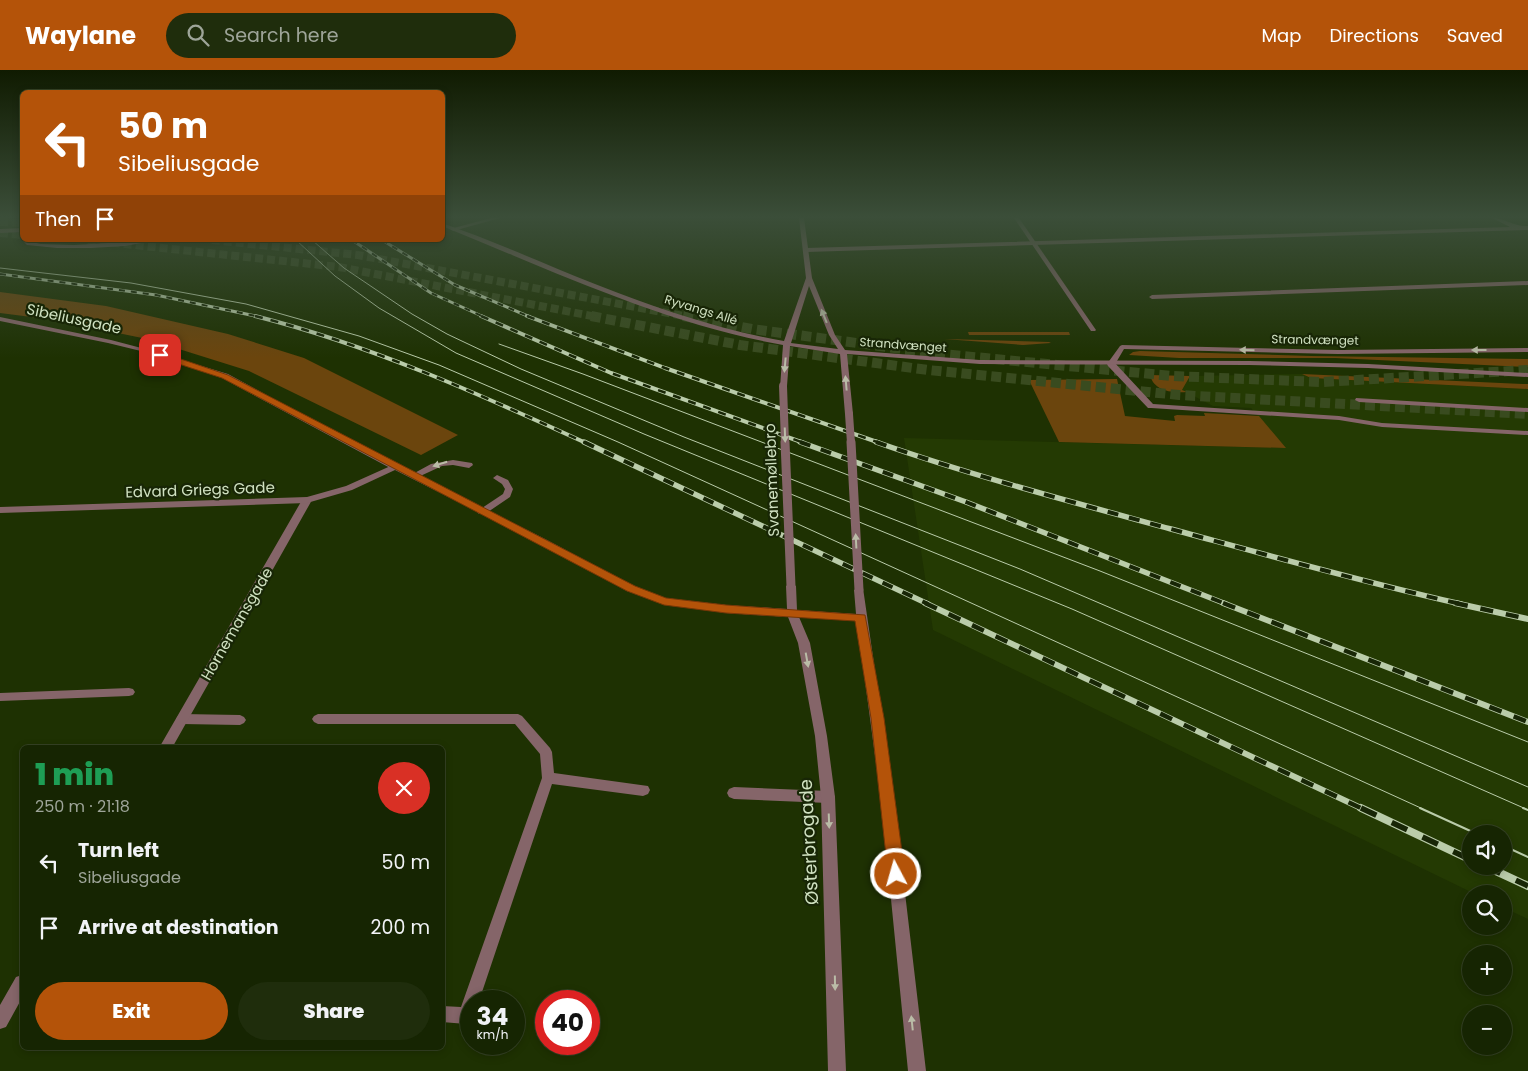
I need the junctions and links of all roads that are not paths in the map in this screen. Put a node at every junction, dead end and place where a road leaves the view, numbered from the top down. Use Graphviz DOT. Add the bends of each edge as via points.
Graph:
graph roads {
  1 [pos="541,265"];
  2 [pos="808,265"];
  3 [pos="1048,265"];
  4 [pos="809,278"];
  5 [pos="1528,283"];
  6 [pos="1152,297"];
  7 [pos="0,319"];
  8 [pos="1093,330"];
  9 [pos="787,344"];
  10 [pos="1528,350"];
  11 [pos="843,352"];
  12 [pos="1111,364"];
  13 [pos="1528,374"];
  14 [pos="1359,400"];
  15 [pos="1528,410"];
  16 [pos="1528,434"];
  17 [pos="469,465"];
  18 [pos="395,467"];
  19 [pos="413,476"];
  20 [pos="496,478"];
  21 [pos="307,500"];
  22 [pos="0,510"];
  23 [pos="482,512"];
  24 [pos="792,614"];
  25 [pos="861,618"];
  26 [pos="129,692"];
  27 [pos="0,696"];
  28 [pos="182,719"];
  29 [pos="318,719"];
  30 [pos="240,720"];
  31 [pos="167,745"];
  32 [pos="548,778"];
  33 [pos="643,790"];
  34 [pos="734,793"];
  35 [pos="828,797"];
  36 [pos="20,986"];
  37 [pos="445,1014"];
  38 [pos="0,1021"];
  39 [pos="837,1071"];
  40 [pos="916,1071"];
  1 -- 9 [label="street, Ryvangs Allé" via="671,313"];
  2 -- 4 [label="street"];
  3 -- 8 [label="street"];
  4 -- 9 [label="street, Svanemøllebro"];
  11 -- 4 [label="street, one-way" via="832,335"];
  5 -- 6 [label="street"];
  7 -- 18 [label="street, Sibeliusgade" via="109,341 225,376"];
  9 -- 11 [label="street, Ryvangs Allé"];
  9 -- 24 [label="street, Svanemøllebro, one-way, bridge" via="783,386"];
  10 -- 12 [label="street, Strandvænget, one-way" via="1338,352 1122,347"];
  11 -- 12 [label="street, Strandvænget" via="980,362"];
  25 -- 11 [label="street, one-way, bridge"];
  12 -- 13 [label="street, Strandvænget" via="1249,362"];
  12 -- 16 [label="street" via="1152,406"];
  14 -- 15 [label="street"];
  17 -- 19 [label="street, one-way" via="445,462"];
  18 -- 19 [label="street, Sibeliusgade"];
  18 -- 21 [label="street, Edvard Griegs Gade" via="349,488"];
  19 -- 23 [label="street, Sibeliusgade"];
  20 -- 23 [label="street" via="505,482 509,489 507,495"];
  21 -- 22 [label="street, Edvard Griegs Gade"];
  21 -- 28 [label="street, Hornemansgade"];
  23 -- 24 [label="street, Sibeliusgade" via="631,589 664,601"];
  24 -- 25 [label="street, Sibeliusgade"];
  24 -- 35 [label="street, Østerbrogade, one-way" via="804,643"];
  40 -- 25 [label="street, one-way" via="892,828"];
  26 -- 27 [label="street"];
  28 -- 30 [label="street"];
  28 -- 31 [label="street, Hornemansgade"];
  29 -- 32 [label="street" via="518,718 546,752"];
  32 -- 33 [label="street"];
  32 -- 37 [label="street" via="466,1016"];
  34 -- 35 [label="street"];
  35 -- 39 [label="street, Østerbrogade, one-way"];
  36 -- 38 [label="street"];
}
